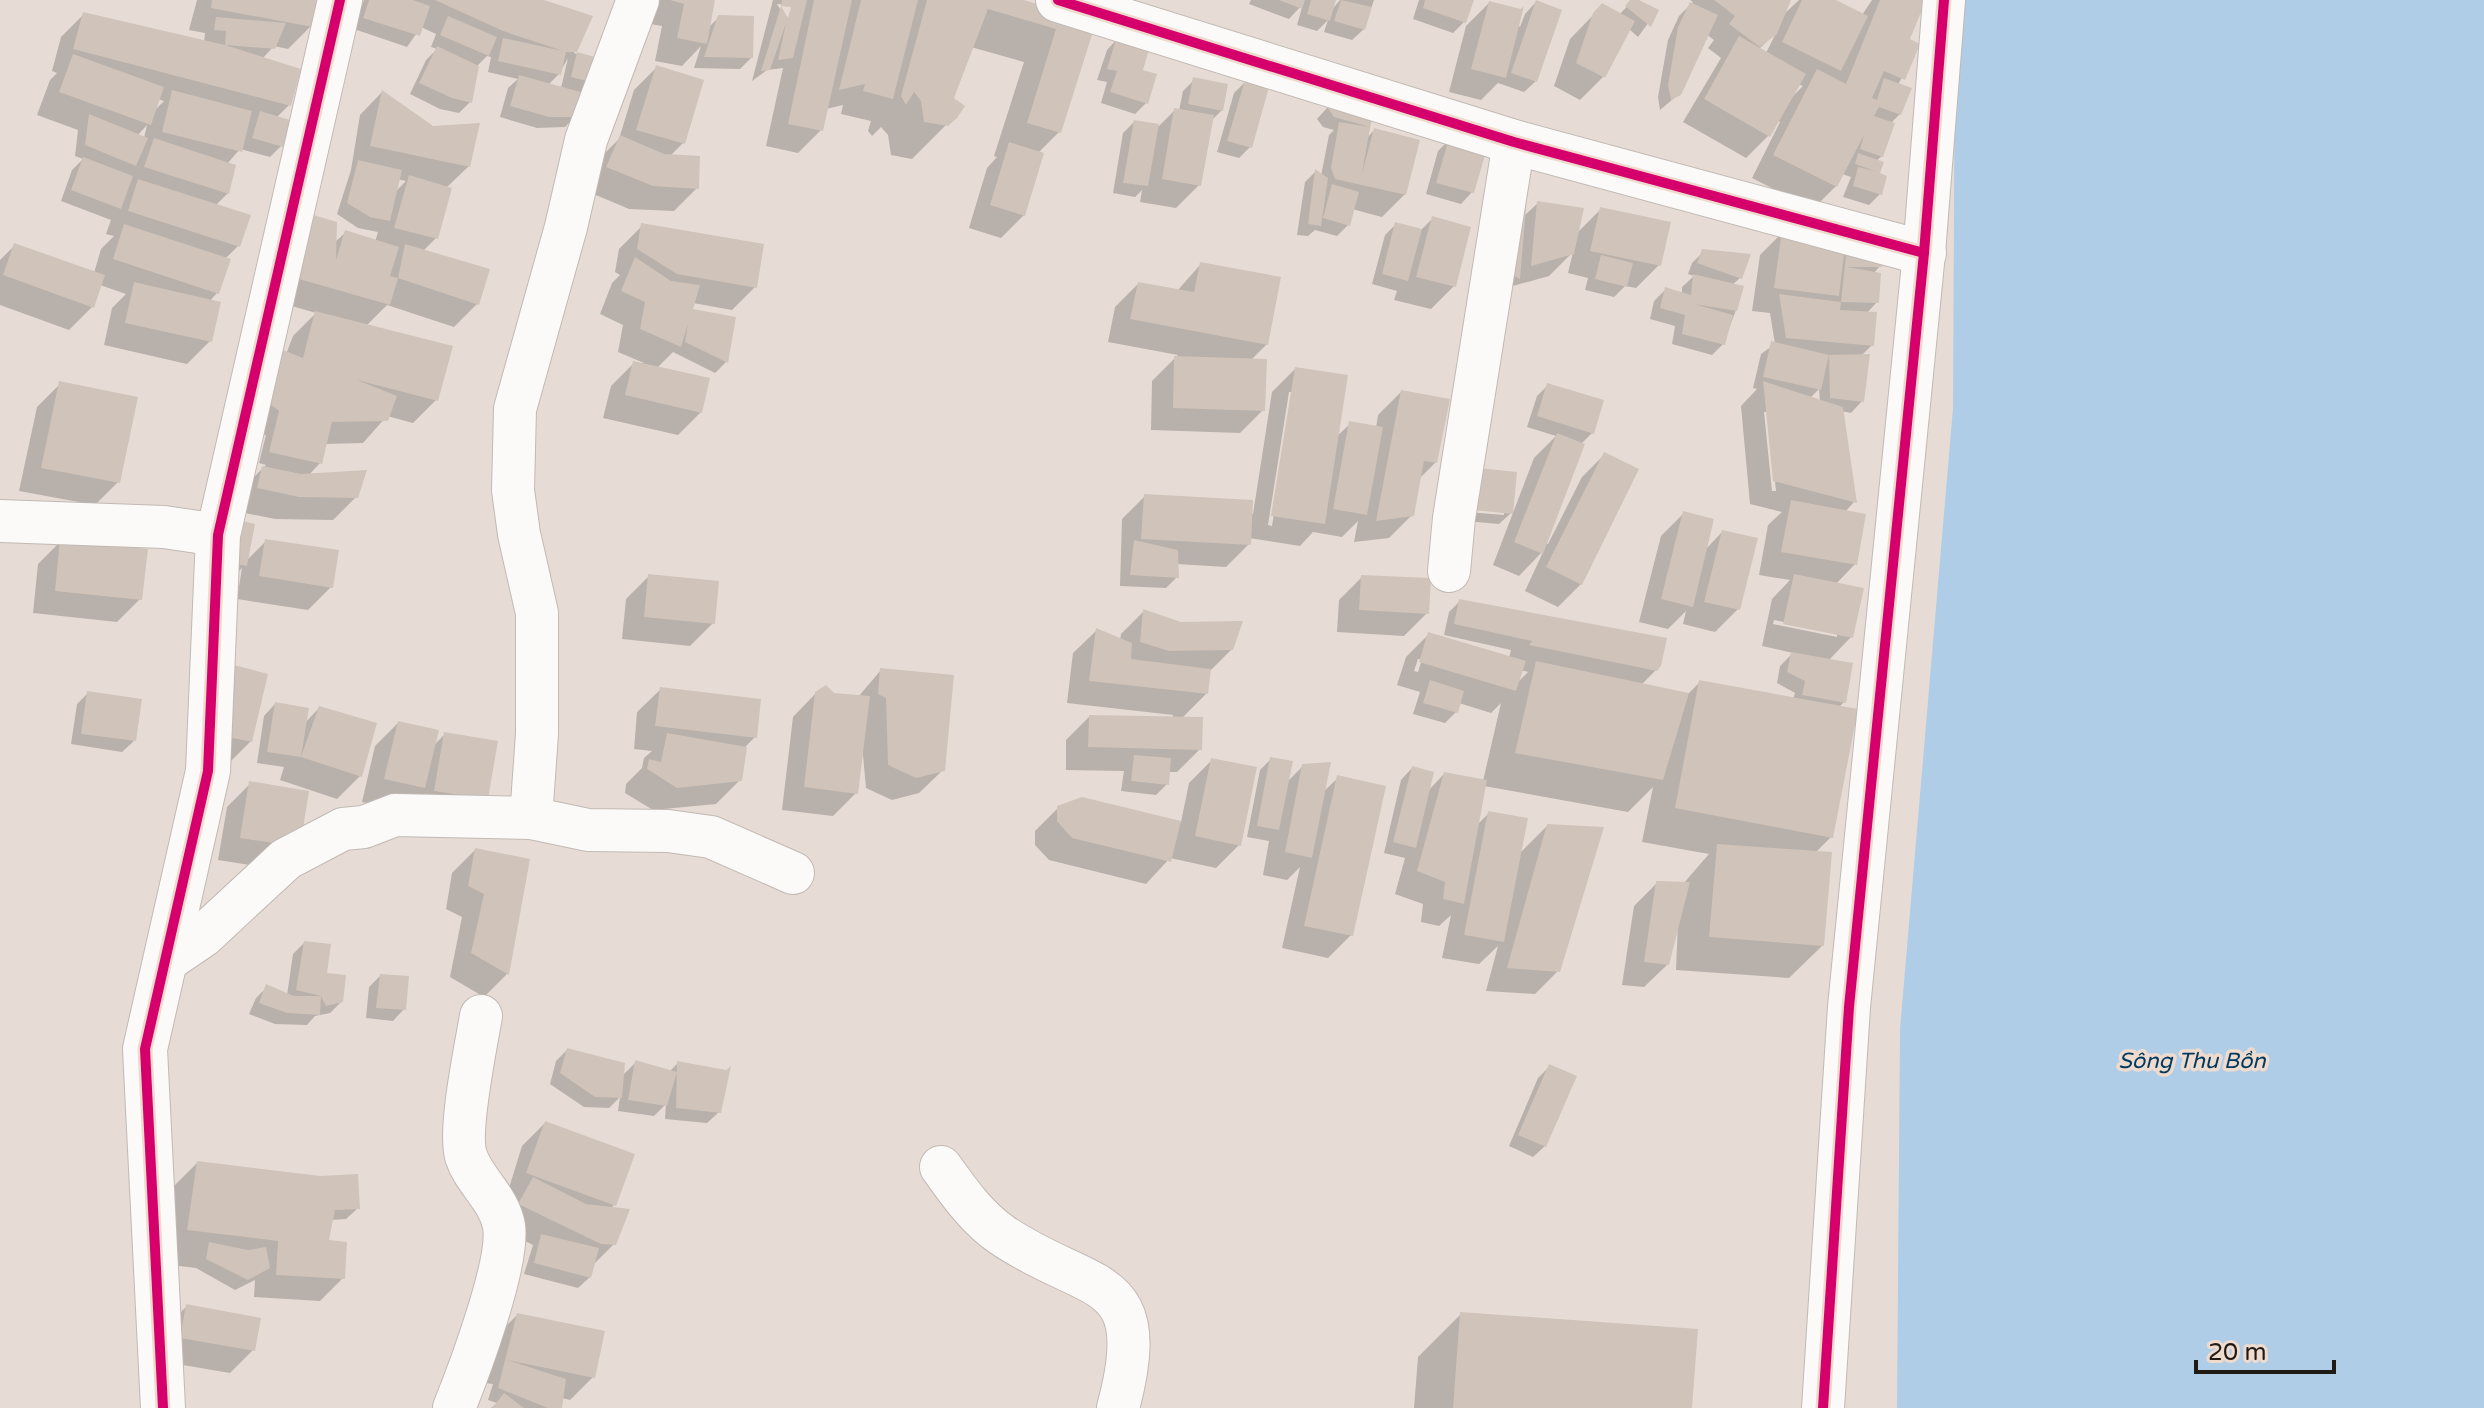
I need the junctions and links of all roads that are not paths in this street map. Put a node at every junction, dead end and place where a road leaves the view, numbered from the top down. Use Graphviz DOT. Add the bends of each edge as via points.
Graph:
graph roads {
  1 [pos="340,0"];
  2 [pos="638,0"];
  3 [pos="1058,0"];
  4 [pos="1944,0"];
  5 [pos="1514,142"];
  6 [pos="1924,253"];
  7 [pos="0,521"];
  8 [pos="218,535"];
  9 [pos="1449,571"];
  10 [pos="531,818"];
  11 [pos="793,873"];
  12 [pos="165,962"];
  13 [pos="481,1016"];
  14 [pos="941,1167"];
  15 [pos="163,1408"];
  16 [pos="454,1408"];
  17 [pos="1118,1408"];
  18 [pos="1823,1408"];
  1 -- 8 [label="street"];
  2 -- 10 [label="street" via="586,140 515,409 513,490 537,613"];
  3 -- 5 [label="street"];
  4 -- 6 [label="street"];
  5 -- 6 [label="street"];
  5 -- 9 [label="street"];
  6 -- 18 [label="street" via="1849,1007"];
  7 -- 8 [label="street" via="164,527"];
  8 -- 12 [label="street" via="208,771"];
  10 -- 11 [label="street" via="588,830 711,837"];
  10 -- 12 [label="street" via="395,815 343,829 286,859 203,936"];
  12 -- 15 [label="street" via="145,1049"];
  13 -- 16 [label="street" via="468,1091 466,1155 498,1206 504,1228 497,1280"];
  14 -- 17 [label="street" via="966,1202 1001,1235 1086,1278 1115,1299 1127,1317 1131,1340"];
}
